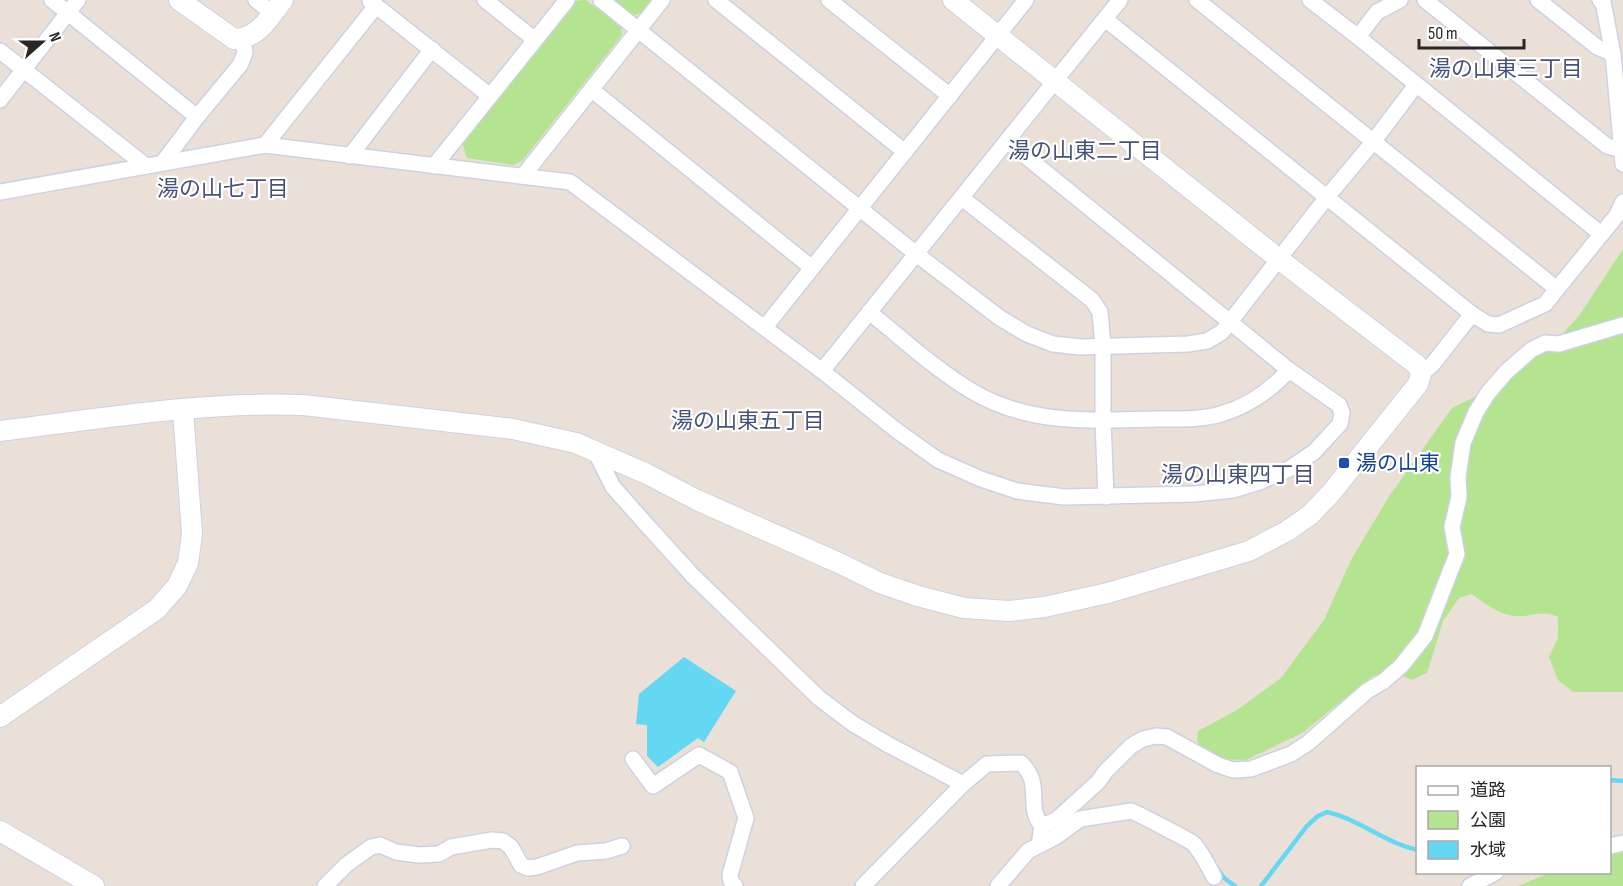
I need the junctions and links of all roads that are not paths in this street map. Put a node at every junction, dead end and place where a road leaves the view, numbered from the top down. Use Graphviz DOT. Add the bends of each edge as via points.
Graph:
graph roads {
  1 [pos="52,0"];
  2 [pos="78,0"];
  3 [pos="179,0"];
  4 [pos="256,0"];
  5 [pos="485,0"];
  6 [pos="567,0"];
  7 [pos="601,0"];
  8 [pos="662,0"];
  9 [pos="716,0"];
  10 [pos="829,0"];
  11 [pos="953,0"];
  12 [pos="1026,0"];
  13 [pos="1120,0"];
  14 [pos="1197,0"];
  15 [pos="1310,0"];
  16 [pos="1400,0"];
  17 [pos="1425,0"];
  18 [pos="1538,0"];
  19 [pos="1600,0"];
  20 [pos="372,3"];
  21 [pos="278,7"];
  22 [pos="68,13"];
  23 [pos="1105,19"];
  24 [pos="637,31"];
  25 [pos="998,36"];
  26 [pos="1358,37"];
  27 [pos="243,39"];
  28 [pos="534,39"];
  29 [pos="432,50"];
  30 [pos="0,51"];
  31 [pos="1613,54"];
  32 [pos="23,70"];
  33 [pos="1054,82"];
  34 [pos="1416,85"];
  35 [pos="592,90"];
  36 [pos="490,96"];
  37 [pos="950,96"];
  38 [pos="0,100"];
  39 [pos="197,117"];
  40 [pos="1007,141"];
  41 [pos="1373,142"];
  42 [pos="265,145"];
  43 [pos="1623,150"];
  44 [pos="905,152"];
  45 [pos="350,156"];
  46 [pos="164,161"];
  47 [pos="1623,164"];
  48 [pos="146,166"];
  49 [pos="434,166"];
  50 [pos="523,176"];
  51 [pos="0,192"];
  52 [pos="1327,197"];
  53 [pos="962,198"];
  54 [pos="1623,202"];
  55 [pos="860,210"];
  56 [pos="1601,234"];
  57 [pos="915,253"];
  58 [pos="1280,260"];
  59 [pos="812,268"];
  60 [pos="1557,289"];
  61 [pos="869,312"];
  62 [pos="1472,314"];
  63 [pos="1231,321"];
  64 [pos="1623,326"];
  65 [pos="765,327"];
  66 [pos="1103,346"];
  67 [pos="1289,370"];
  68 [pos="822,371"];
  69 [pos="1421,374"];
  70 [pos="183,410"];
  71 [pos="1102,420"];
  72 [pos="0,430"];
  73 [pos="595,451"];
  74 [pos="1106,496"];
  75 [pos="0,717"];
  76 [pos="633,759"];
  77 [pos="963,784"];
  78 [pos="1042,826"];
  79 [pos="0,831"];
  80 [pos="1039,845"];
  81 [pos="622,846"];
  82 [pos="1494,874"];
  83 [pos="1214,877"];
  84 [pos="94,886"];
  85 [pos="325,886"];
  86 [pos="735,886"];
  87 [pos="863,886"];
  88 [pos="998,886"];
  89 [pos="1470,886"];
  1 -- 22 [label="street"];
  2 -- 22 [label="street"];
  3 -- 27 [label="street" via="225,34"];
  4 -- 21 [label="street"];
  5 -- 28 [label="street"];
  6 -- 28 [label="street"];
  7 -- 24 [label="street"];
  8 -- 24 [label="street"];
  9 -- 44 [label="street"];
  10 -- 37 [label="street"];
  11 -- 25 [label="street"];
  12 -- 25 [label="street"];
  13 -- 23 [label="street"];
  14 -- 41 [label="street"];
  15 -- 26 [label="street"];
  16 -- 26 [label="street" via="1377,12"];
  17 -- 43 [label="street" via="1607,146"];
  18 -- 31 [label="street" via="1597,47"];
  19 -- 31 [label="street"];
  20 -- 29 [label="street"];
  20 -- 42 [label="street"];
  21 -- 27 [label="street" via="252,36"];
  22 -- 32 [label="street"];
  22 -- 39 [label="street"];
  23 -- 33 [label="street"];
  23 -- 52 [label="street"];
  24 -- 35 [label="street"];
  24 -- 55 [label="street"];
  25 -- 33 [label="street"];
  25 -- 37 [label="street"];
  26 -- 34 [label="street"];
  27 -- 39 [label="street" via="240,65"];
  28 -- 36 [label="street"];
  29 -- 36 [label="street"];
  29 -- 45 [label="street"];
  30 -- 32 [label="street"];
  31 -- 43 [label="street"];
  32 -- 38 [label="street"];
  32 -- 48 [label="street"];
  33 -- 40 [label="street"];
  33 -- 58 [label="street"];
  34 -- 41 [label="street"];
  34 -- 56 [label="street"];
  35 -- 50 [label="street"];
  35 -- 59 [label="street"];
  36 -- 49 [label="street"];
  37 -- 44 [label="street"];
  39 -- 46 [label="street"];
  40 -- 53 [label="street"];
  40 -- 63 [label="street"];
  41 -- 52 [label="street"];
  41 -- 60 [label="street"];
  42 -- 45 [label="street"];
  42 -- 46 [label="street"];
  43 -- 47 [label="street"];
  44 -- 55 [label="street"];
  45 -- 49 [label="street"];
  46 -- 48 [label="street"];
  48 -- 51 [label="street"];
  49 -- 50 [label="street"];
  50 -- 65 [label="street" via="570,182"];
  52 -- 58 [label="street"];
  52 -- 62 [label="street"];
  53 -- 57 [label="street"];
  53 -- 66 [label="street" via="1092,300 1100,312"];
  54 -- 56 [label="street"];
  55 -- 57 [label="street"];
  55 -- 59 [label="street"];
  56 -- 60 [label="street"];
  57 -- 61 [label="street"];
  57 -- 66 [label="street" via="1027,334 1053,344"];
  58 -- 63 [label="street"];
  58 -- 69 [label="street" via="1417,365"];
  59 -- 65 [label="street"];
  60 -- 62 [label="street" via="1545,304 1499,325 1488,324"];
  61 -- 68 [label="street"];
  61 -- 71 [label="street" via="946,374 983,396 1025,414"];
  62 -- 69 [label="street"];
  63 -- 66 [label="street" via="1207,341"];
  63 -- 67 [label="street"];
  64 -- 78 [label="street" via="1559,345 1545,343 1531,350 1488,393 1463,443 1459,497 1452,527 1457,554 1425,636 1384,681 1308,743 1251,769 1233,770 1218,765 1167,737 1143,739 1131,746 1056,820"];
  65 -- 68 [label="street"];
  66 -- 71 [label="street"];
  67 -- 71 [label="street" via="1262,395 1220,415"];
  67 -- 74 [label="street" via="1339,405 1342,413 1340,424 1314,452 1289,469 1233,490"];
  68 -- 74 [label="street" via="938,460 981,479 1029,493"];
  69 -- 73 [label="street" via="1418,384 1343,480 1310,515 1287,531 1249,551 1108,593 1009,611 964,608 880,583"];
  70 -- 72 [label="street"];
  70 -- 73 [label="street" via="268,403 303,405 513,429"];
  70 -- 75 [label="street" via="192,534 188,563 177,586 157,609"];
  71 -- 74 [label="street"];
  73 -- 77 [label="street" via="613,487 645,524 819,698 887,744"];
  76 -- 86 [label="street" via="653,786 699,755 730,772 746,818 730,874"];
  77 -- 78 [label="street" via="987,765 1022,763 1030,772 1034,810"];
  77 -- 87 [label="street"];
  78 -- 80 [label="street"];
  79 -- 84 [label="street"];
  80 -- 83 [label="street" via="1080,819 1137,812 1190,841"];
  80 -- 88 [label="street" via="1028,851"];
  81 -- 85 [label="street" via="577,853 528,868 521,865 503,841 419,855 380,845 346,865"];
  82 -- 89 [label="street"];
}
